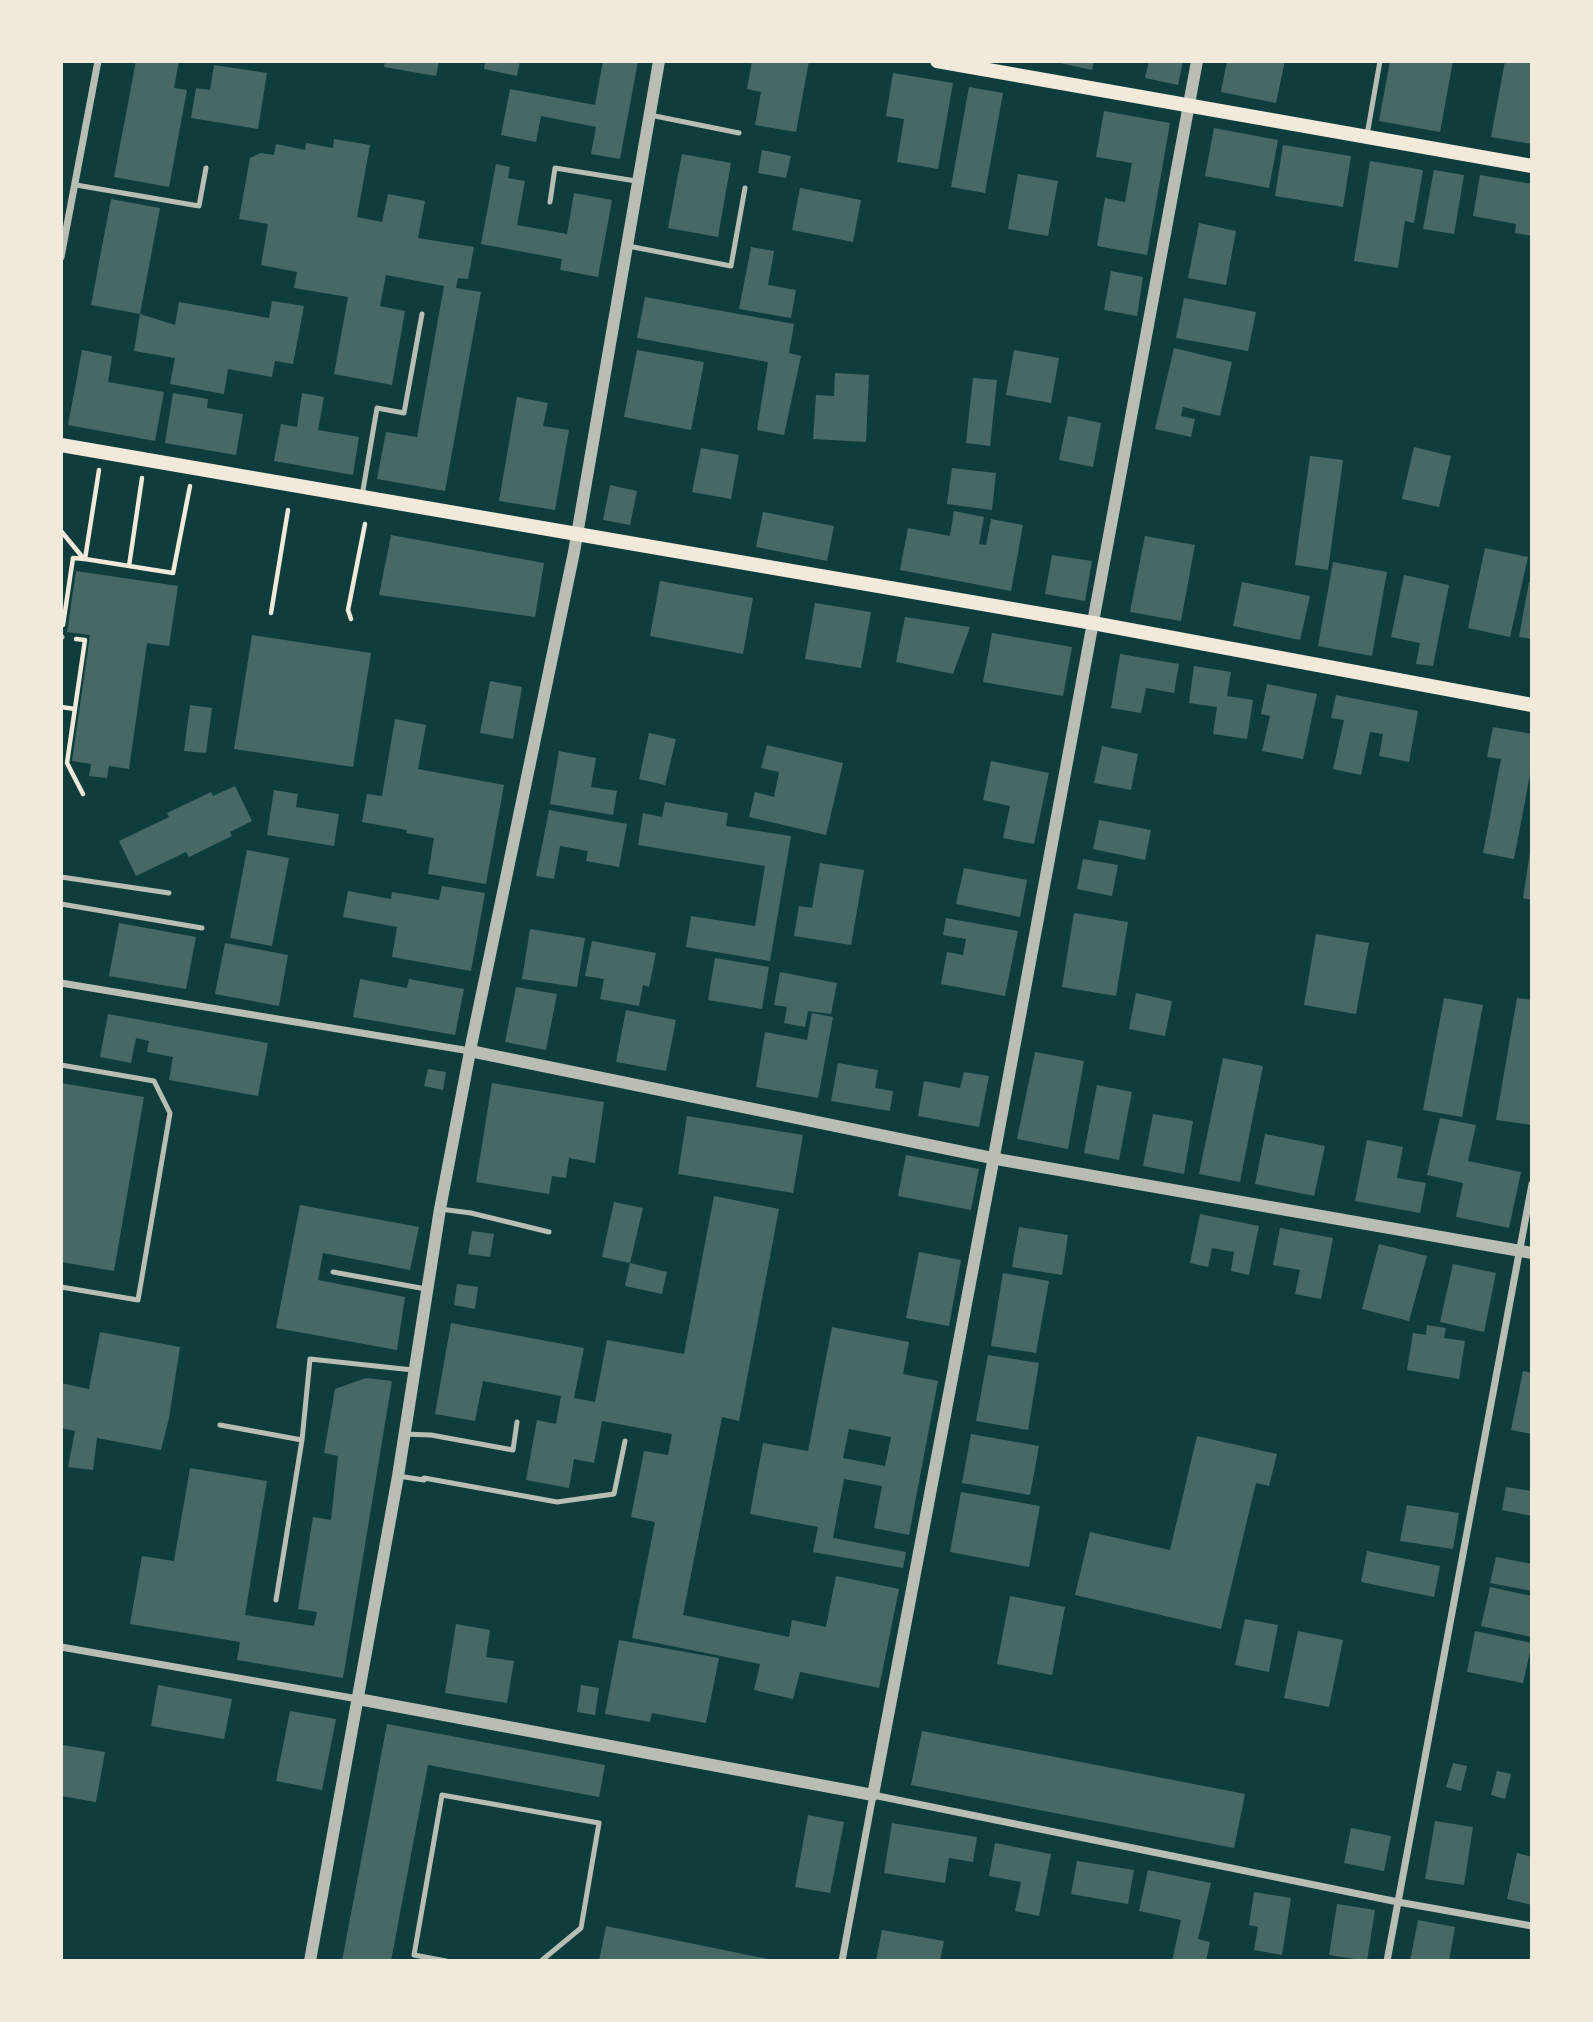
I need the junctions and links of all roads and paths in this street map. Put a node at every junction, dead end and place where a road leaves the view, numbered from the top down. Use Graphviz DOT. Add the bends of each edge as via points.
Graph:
graph roads {
  1 [pos="98,61"];
  2 [pos="659,61"];
  3 [pos="937,61"];
  4 [pos="1197,61"];
  5 [pos="1380,61"];
  6 [pos="1189,106"];
  7 [pos="650,115"];
  8 [pos="740,133"];
  9 [pos="1367,138"];
  10 [pos="1532,166"];
  11 [pos="206,168"];
  12 [pos="638,182"];
  13 [pos="76,184"];
  14 [pos="745,188"];
  15 [pos="550,202"];
  16 [pos="628,246"];
  17 [pos="61,257"];
  18 [pos="422,314"];
  19 [pos="61,445"];
  20 [pos="100,470"];
  21 [pos="142,478"];
  22 [pos="190,485"];
  23 [pos="362,496"];
  24 [pos="288,510"];
  25 [pos="365,524"];
  26 [pos="61,531"];
  27 [pos="577,534"];
  28 [pos="85,559"];
  29 [pos="129,566"];
  30 [pos="271,613"];
  31 [pos="351,619"];
  32 [pos="1093,623"];
  33 [pos="62,637"];
  34 [pos="1532,705"];
  35 [pos="61,707"];
  36 [pos="75,709"];
  37 [pos="83,794"];
  38 [pos="61,877"];
  39 [pos="169,893"];
  40 [pos="61,904"];
  41 [pos="202,928"];
  42 [pos="61,983"];
  43 [pos="470,1051"];
  44 [pos="61,1065"];
  45 [pos="994,1158"];
  46 [pos="1532,1184"];
  47 [pos="440,1209"];
  48 [pos="550,1232"];
  49 [pos="1525,1252"];
  50 [pos="333,1272"];
  51 [pos="61,1287"];
  52 [pos="427,1289"];
  53 [pos="413,1370"];
  54 [pos="517,1422"];
  55 [pos="220,1425"];
  56 [pos="404,1434"];
  57 [pos="302,1440"];
  58 [pos="625,1441"];
  59 [pos="398,1476"];
  60 [pos="276,1600"];
  61 [pos="61,1647"];
  62 [pos="358,1699"];
  63 [pos="873,1795"];
  64 [pos="1398,1902"];
  65 [pos="1532,1926"];
  66 [pos="310,1961"];
  67 [pos="446,1961"];
  68 [pos="541,1961"];
  69 [pos="842,1961"];
  70 [pos="1387,1961"];
  1 -- 13 [label="street"];
  2 -- 7 [label="street"];
  3 -- 6 [label="main road"];
  4 -- 6 [label="street"];
  5 -- 9 [label="lane"];
  6 -- 9 [label="main road"];
  6 -- 32 [label="street"];
  7 -- 8 [label="lane"];
  7 -- 12 [label="street"];
  9 -- 10 [label="main road"];
  11 -- 13 [label="lane" via="199,206"];
  12 -- 15 [label="lane" via="555,169"];
  12 -- 16 [label="street"];
  13 -- 17 [label="street"];
  14 -- 16 [label="lane" via="731,266"];
  16 -- 27 [label="street"];
  18 -- 23 [label="lane" via="404,413 377,408"];
  19 -- 23 [label="main road"];
  20 -- 28 [label="path"];
  21 -- 29 [label="path"];
  22 -- 29 [label="path" via="173,573"];
  23 -- 27 [label="main road"];
  24 -- 30 [label="path"];
  25 -- 31 [label="path" via="348,610"];
  26 -- 28 [label="path"];
  27 -- 32 [label="main road"];
  27 -- 43 [label="street"];
  28 -- 29 [label="path"];
  28 -- 33 [label="path" via="74,558"];
  32 -- 34 [label="main road"];
  32 -- 45 [label="street"];
  33 -- 36 [label="path" via="85,640"];
  35 -- 36 [label="path"];
  36 -- 37 [label="path" via="68,764"];
  38 -- 39 [label="lane"];
  40 -- 41 [label="lane"];
  42 -- 43 [label="street"];
  43 -- 45 [label="street"];
  43 -- 47 [label="street"];
  44 -- 51 [label="lane" via="154,1081 170,1113 138,1300"];
  45 -- 49 [label="street"];
  45 -- 63 [label="street"];
  46 -- 49 [label="street"];
  47 -- 48 [label="lane"];
  47 -- 52 [label="street"];
  49 -- 64 [label="street"];
  50 -- 52 [label="lane"];
  52 -- 53 [label="street"];
  53 -- 56 [label="street"];
  53 -- 57 [label="lane" via="310,1359"];
  54 -- 56 [label="lane" via="513,1450"];
  55 -- 57 [label="lane"];
  56 -- 59 [label="street"];
  57 -- 60 [label="lane"];
  58 -- 59 [label="lane" via="614,1494 557,1502"];
  59 -- 62 [label="street"];
  61 -- 62 [label="street"];
  62 -- 63 [label="street"];
  62 -- 66 [label="street"];
  63 -- 64 [label="street"];
  63 -- 69 [label="street"];
  64 -- 65 [label="street"];
  64 -- 70 [label="street"];
  67 -- 68 [label="lane" via="414,1955 442,1795 599,1823 581,1928"];
}
